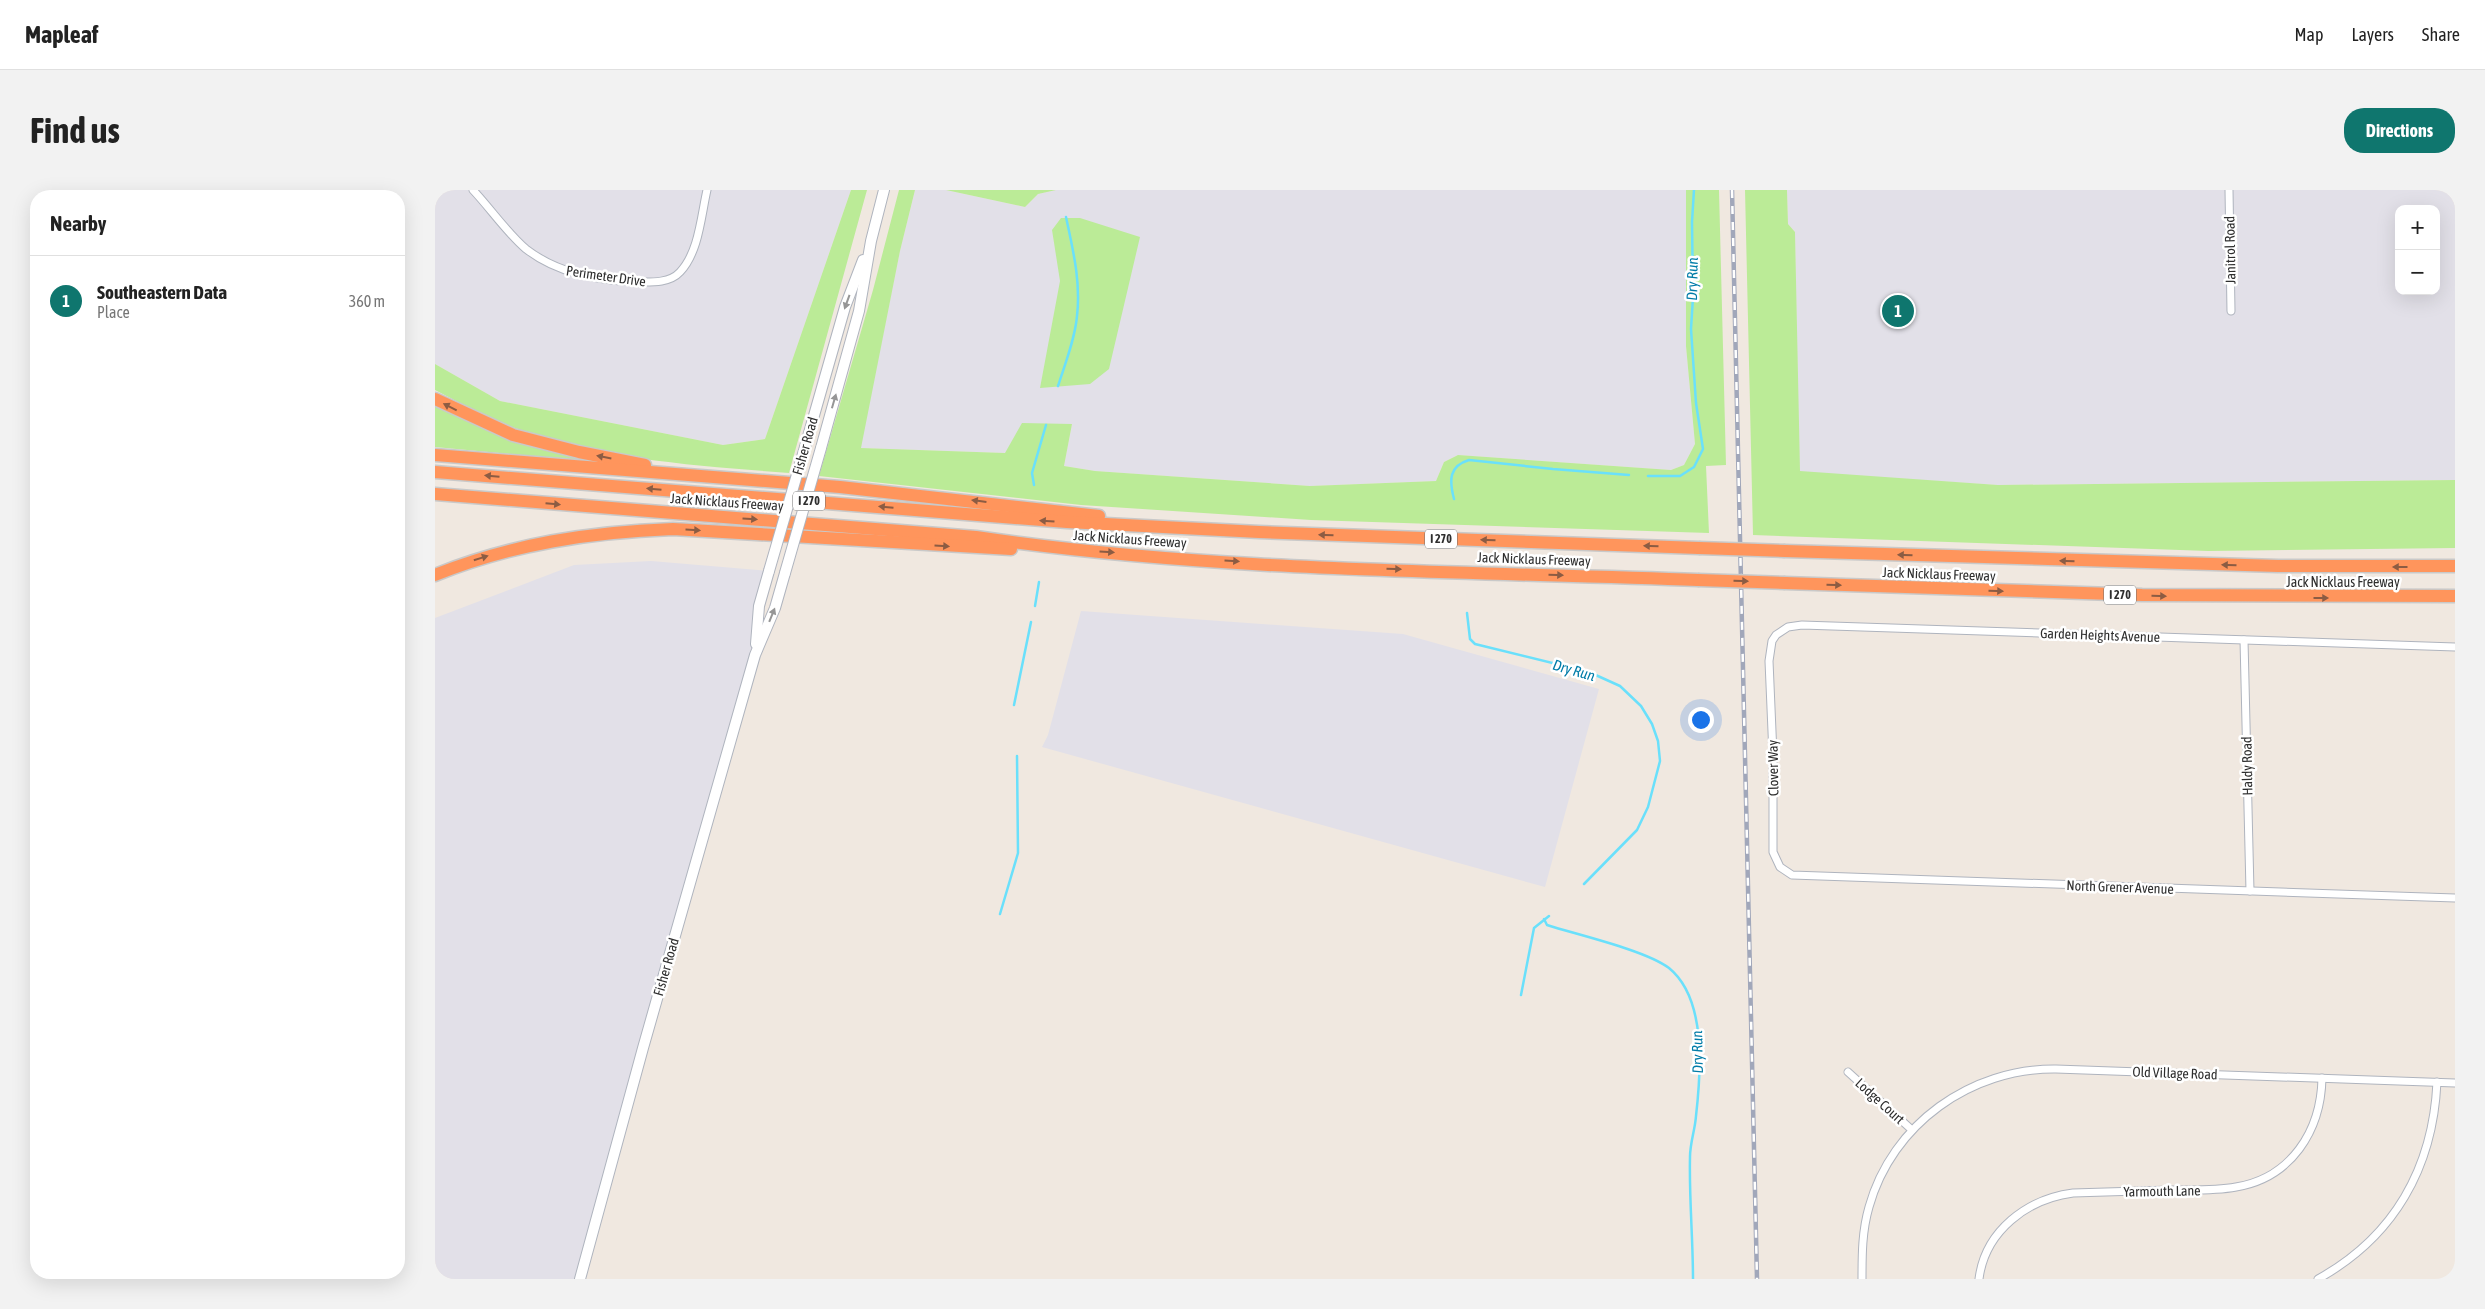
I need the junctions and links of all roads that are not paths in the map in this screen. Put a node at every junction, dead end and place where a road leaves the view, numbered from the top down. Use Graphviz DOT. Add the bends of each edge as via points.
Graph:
graph roads {
  1 [pos="473,190"];
  2 [pos="707,190"];
  3 [pos="884,190"];
  4 [pos="2229,190"];
  5 [pos="871,240"];
  6 [pos="2231,311"];
  7 [pos="435,399"];
  8 [pos="435,455"];
  9 [pos="435,472"];
  10 [pos="703,476"];
  11 [pos="435,494"];
  12 [pos="1183,527"];
  13 [pos="1058,549"];
  14 [pos="2453,566"];
  15 [pos="436,574"];
  16 [pos="2455,596"];
  17 [pos="2244,640"];
  18 [pos="2455,647"];
  19 [pos="755,655"];
  20 [pos="1769,661"];
  21 [pos="1785,872"];
  22 [pos="2250,891"];
  23 [pos="2455,898"];
  24 [pos="1848,1072"];
  25 [pos="2323,1078"];
  26 [pos="2437,1082"];
  27 [pos="2455,1082"];
  28 [pos="1911,1130"];
  29 [pos="580,1279"];
  30 [pos="1863,1279"];
  31 [pos="1979,1279"];
  32 [pos="2318,1279"];
  1 -- 2 [label="street, Perimeter Drive" via="525,248 560,270 633,282 665,281 679,274 692,251"];
  3 -- 5 [label="main road, Fisher Road"];
  4 -- 6 [label="street, Janitrol Road"];
  19 -- 5 [label="main road, Fisher Road, one-way, bridge" via="775,608 821,448 859,311"];
  5 -- 19 [label="main road, Fisher Road, one-way, bridge" via="845,307 759,606"];
  10 -- 7 [label="highway, one-way" via="579,452 513,435"];
  8 -- 10 [label="highway"];
  12 -- 9 [label="highway, Jack Nicklaus Freeway / I 270, one-way" via="1048,521"];
  12 -- 10 [label="highway, one-way" via="935,497"];
  11 -- 13 [label="highway, Jack Nicklaus Freeway / I 270, one-way" via="976,537"];
  14 -- 12 [label="highway, Jack Nicklaus Freeway / I 270, one-way, bridge" via="2278,566 1785,551"];
  15 -- 13 [label="highway, one-way" via="478,559 553,540 638,530 673,529 975,548"];
  13 -- 16 [label="highway, Jack Nicklaus Freeway / I 270, one-way, bridge" via="1266,564 2142,596"];
  17 -- 18 [label="street, Garden Heights Avenue"];
  17 -- 20 [label="street, Garden Heights Avenue" via="1802,625 1788,627 1776,635"];
  17 -- 22 [label="street, Haldy Road"];
  19 -- 29 [label="main road, Fisher Road"];
  20 -- 21 [label="street, Clover Way" via="1772,844 1774,858"];
  21 -- 22 [label="street, North Grener Avenue" via="1795,876"];
  22 -- 23 [label="street, North Grener Avenue"];
  24 -- 28 [label="street, Lodge Court"];
  25 -- 26 [label="street, Old Village Road"];
  25 -- 28 [label="street, Old Village Road" via="2056,1069 2024,1071 2003,1074 1969,1087"];
  25 -- 31 [label="street, Yarmouth Lane" via="2315,1124 2296,1154 2276,1172 2253,1183 2227,1188 2073,1193 2049,1197 2017,1215 1999,1233 1985,1256"];
  26 -- 27 [label="street, Old Village Road"];
  26 -- 32 [label="street" via="2432,1129 2403,1202 2362,1249"];
  28 -- 30 [label="street, Old Village Road" via="1886,1166 1869,1206 1863,1242"];
}
